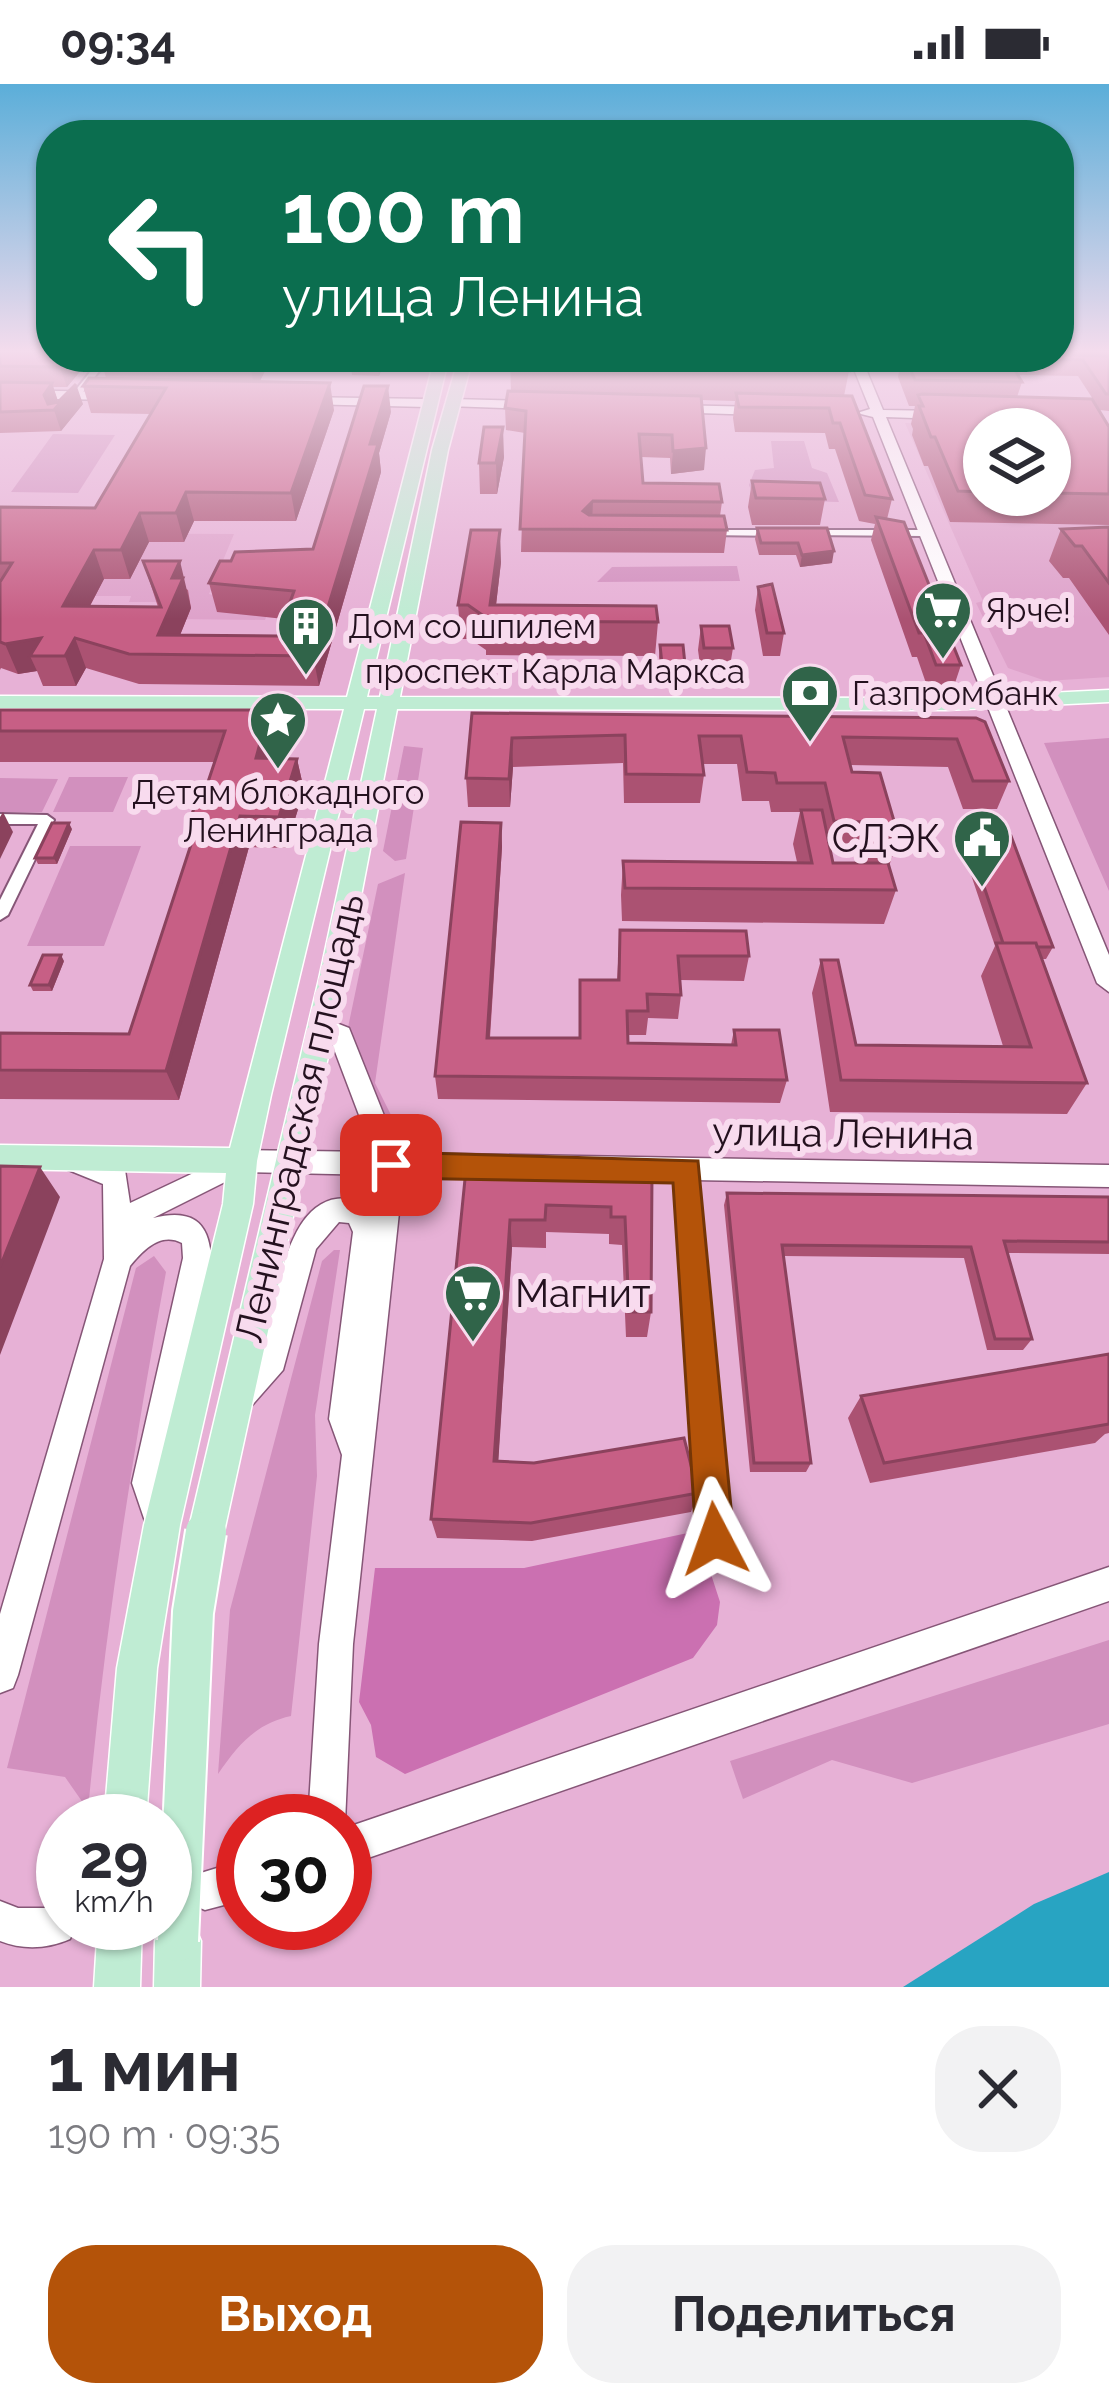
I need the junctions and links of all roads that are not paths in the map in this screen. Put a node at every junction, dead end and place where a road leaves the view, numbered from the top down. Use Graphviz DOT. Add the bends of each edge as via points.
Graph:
graph roads {
  1 [pos="418,441"];
  2 [pos="444,441"];
  3 [pos="887,441"];
  4 [pos="690,532"];
  5 [pos="923,533"];
  6 [pos="1109,696"];
  7 [pos="0,702"];
  8 [pos="1000,711"];
  9 [pos="351,712"];
  10 [pos="386,712"];
  11 [pos="1109,713"];
  12 [pos="0,718"];
  13 [pos="0,819"];
  14 [pos="0,915"];
  15 [pos="1109,983"];
  16 [pos="322,1026"];
  17 [pos="0,1157"];
  18 [pos="67,1159"];
  19 [pos="242,1162"];
  20 [pos="291,1163"];
  21 [pos="391,1165"];
  22 [pos="687,1170"];
  23 [pos="1109,1176"];
  24 [pos="118,1247"];
  25 [pos="235,1401"];
  26 [pos="358,1456"];
  27 [pos="162,1525"];
  28 [pos="715,1539"];
  29 [pos="1109,1584"];
  30 [pos="0,1676"];
  31 [pos="127,1794"];
  32 [pos="328,1794"];
  33 [pos="372,1838"];
  34 [pos="118,1950"];
  35 [pos="117,1987"];
  36 [pos="177,1987"];
  1 -- 9 [label="main road, Ленинградская площадь"];
  2 -- 10 [label="main road, Ленинградская площадь"];
  3 -- 5 [label="main road"];
  4 -- 5 [label="street"];
  5 -- 8 [label="main road"];
  6 -- 8 [label="main road, проспект Карла Маркса"];
  7 -- 9 [label="main road, проспект Карла Маркса"];
  8 -- 10 [label="main road, проспект Карла Маркса"];
  8 -- 11 [label="main road, проспект Карла Маркса"];
  8 -- 15 [label="main road"];
  9 -- 10 [label="main road, проспект Карла Маркса"];
  9 -- 12 [label="main road, проспект Карла Маркса"];
  9 -- 19 [label="main road, Ленинградская площадь"];
  10 -- 16 [label="main road, Ленинградская площадь"];
  13 -- 14 [label="street" via="46,820"];
  16 -- 20 [label="main road, Ленинградская площадь"];
  16 -- 21 [label="main road" via="341,1035"];
  17 -- 18 [label="main road, улица Ленина"];
  18 -- 19 [label="main road, улица Ленина"];
  18 -- 24 [label="main road" via="116,1178"];
  19 -- 20 [label="main road, улица Ленина"];
  19 -- 24 [label="main road" via="135,1214"];
  19 -- 27 [label="main road, Ленинградская площадь"];
  20 -- 21 [label="main road, улица Ленина"];
  20 -- 25 [label="main road, Ленинградская площадь"];
  21 -- 22 [label="main road, улица Ленина"];
  21 -- 26 [label="main road"];
  22 -- 23 [label="main road, улица Ленина"];
  22 -- 28 [label="street"];
  24 -- 27 [label="main road" via="152,1229 184,1228 196,1238 148,1483"];
  24 -- 30 [label="main road"];
  25 -- 26 [label="main road" via="272,1360 313,1228 333,1210 358,1211 367,1232 344,1419"];
  25 -- 36 [label="main road, Ленинградская площадь, bridge" via="189,1663"];
  26 -- 32 [label="main road"];
  27 -- 31 [label="main road, Ленинградская площадь" via="137,1668"];
  29 -- 33 [label="main road"];
  34 -- 35 [label="main road"];
}
